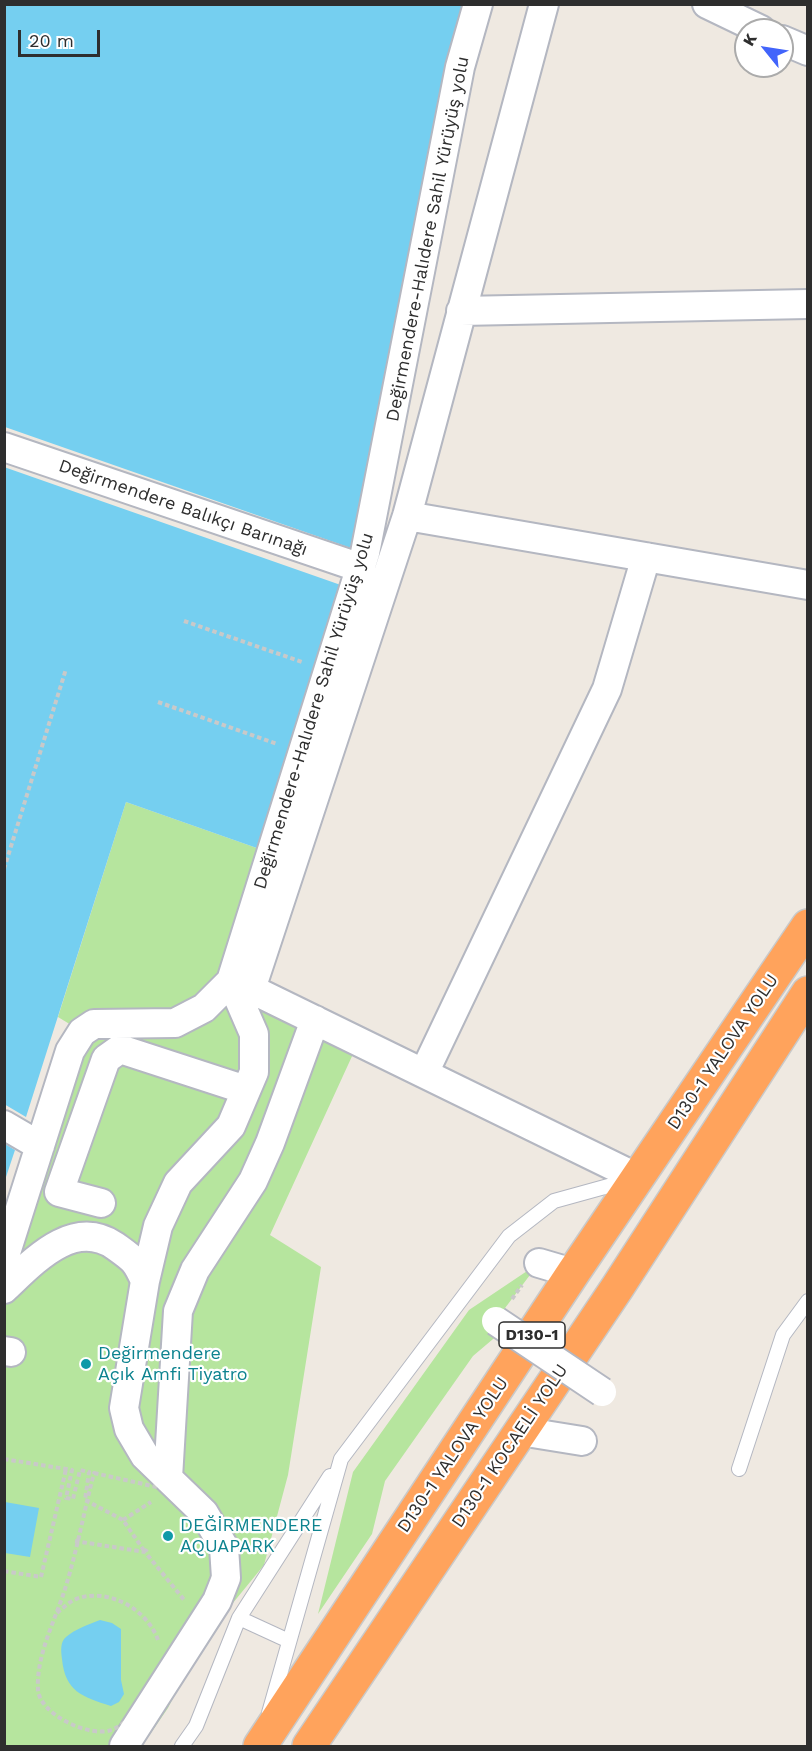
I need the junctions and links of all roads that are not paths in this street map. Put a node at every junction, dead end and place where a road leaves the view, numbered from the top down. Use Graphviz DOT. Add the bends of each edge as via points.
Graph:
graph roads {
  1 [pos="478,4"];
  2 [pos="544,4"];
  3 [pos="707,4"];
  4 [pos="736,18"];
  5 [pos="807,304"];
  6 [pos="461,311"];
  7 [pos="4,447"];
  8 [pos="407,516"];
  9 [pos="646,557"];
  10 [pos="361,568"];
  11 [pos="807,585"];
  12 [pos="807,926"];
  13 [pos="231,981"];
  14 [pos="807,993"];
  15 [pos="315,1020"];
  16 [pos="424,1073"];
  17 [pos="246,1090"];
  18 [pos="4,1125"];
  19 [pos="40,1146"];
  20 [pos="638,1178"];
  21 [pos="90,1236"];
  22 [pos="4,1259"];
  23 [pos="539,1263"];
  24 [pos="573,1274"];
  25 [pos="145,1281"];
  26 [pos="4,1289"];
  27 [pos="807,1301"];
  28 [pos="496,1321"];
  29 [pos="602,1392"];
  30 [pos="520,1431"];
  31 [pos="582,1441"];
  32 [pos="341,1459"];
  33 [pos="739,1469"];
  34 [pos="169,1484"];
  35 [pos="239,1618"];
  36 [pos="289,1641"];
  37 [pos="124,1746"];
  38 [pos="182,1746"];
  39 [pos="260,1746"];
  40 [pos="309,1746"];
  1 -- 10 [label="street, Değirmendere-Halıdere Sahil Yürüyüş yolu" via="460,67"];
  2 -- 6 [label="street"];
  3 -- 4 [label="street"];
  5 -- 6 [label="street"];
  6 -- 8 [label="street"];
  7 -- 10 [label="street, Değirmendere Balıkçı Barınağı"];
  8 -- 9 [label="street"];
  8 -- 15 [label="street" via="250,989"];
  9 -- 11 [label="street"];
  9 -- 16 [label="street" via="607,689"];
  10 -- 13 [label="street, Değirmendere-Halıdere Sahil Yürüyüş yolu"];
  12 -- 20 [label="highway, D130-1 YALOVA YOLU / D130-1"];
  13 -- 17 [label="street" via="254,1034 254,1072"];
  13 -- 19 [label="street, Değirmendere-Halıdere Sahil Yürüyüş yolu" via="204,1008 175,1023 94,1024 82,1032 70,1051"];
  14 -- 30 [label="highway, D130-1 KOCAELİ YOLU / D130-1"];
  15 -- 16 [label="street"];
  15 -- 34 [label="street" via="253,1181 195,1270 178,1311"];
  16 -- 20 [label="street"];
  17 -- 21 [label="street" via="120,1049 106,1059 59,1192 102,1198"];
  17 -- 25 [label="street" via="231,1126 178,1183 158,1226"];
  18 -- 19 [label="street"];
  19 -- 22 [label="street, Değirmendere-Halıdere Sahil Yürüyüş yolu"];
  20 -- 24 [label="highway, D130-1 YALOVA YOLU / D130-1"];
  20 -- 32 [label="lane" via="554,1201 510,1236"];
  21 -- 25 [label="street" via="110,1242 137,1261"];
  21 -- 26 [label="street" via="66,1240 44,1252"];
  23 -- 24 [label="street"];
  24 -- 39 [label="highway, D130-1 YALOVA YOLU / D130-1"];
  25 -- 34 [label="street" via="124,1408 129,1429"];
  27 -- 33 [label="lane" via="783,1335"];
  28 -- 29 [label="street, bridge"];
  30 -- 31 [label="street"];
  30 -- 40 [label="highway, D130-1 KOCAELİ YOLU / D130-1"];
  32 -- 35 [label="lane"];
  32 -- 36 [label="lane"];
  34 -- 37 [label="street" via="204,1513 224,1548 226,1578 217,1601"];
  35 -- 36 [label="lane"];
  35 -- 38 [label="lane" via="196,1726"];
  36 -- 39 [label="lane"];
}
